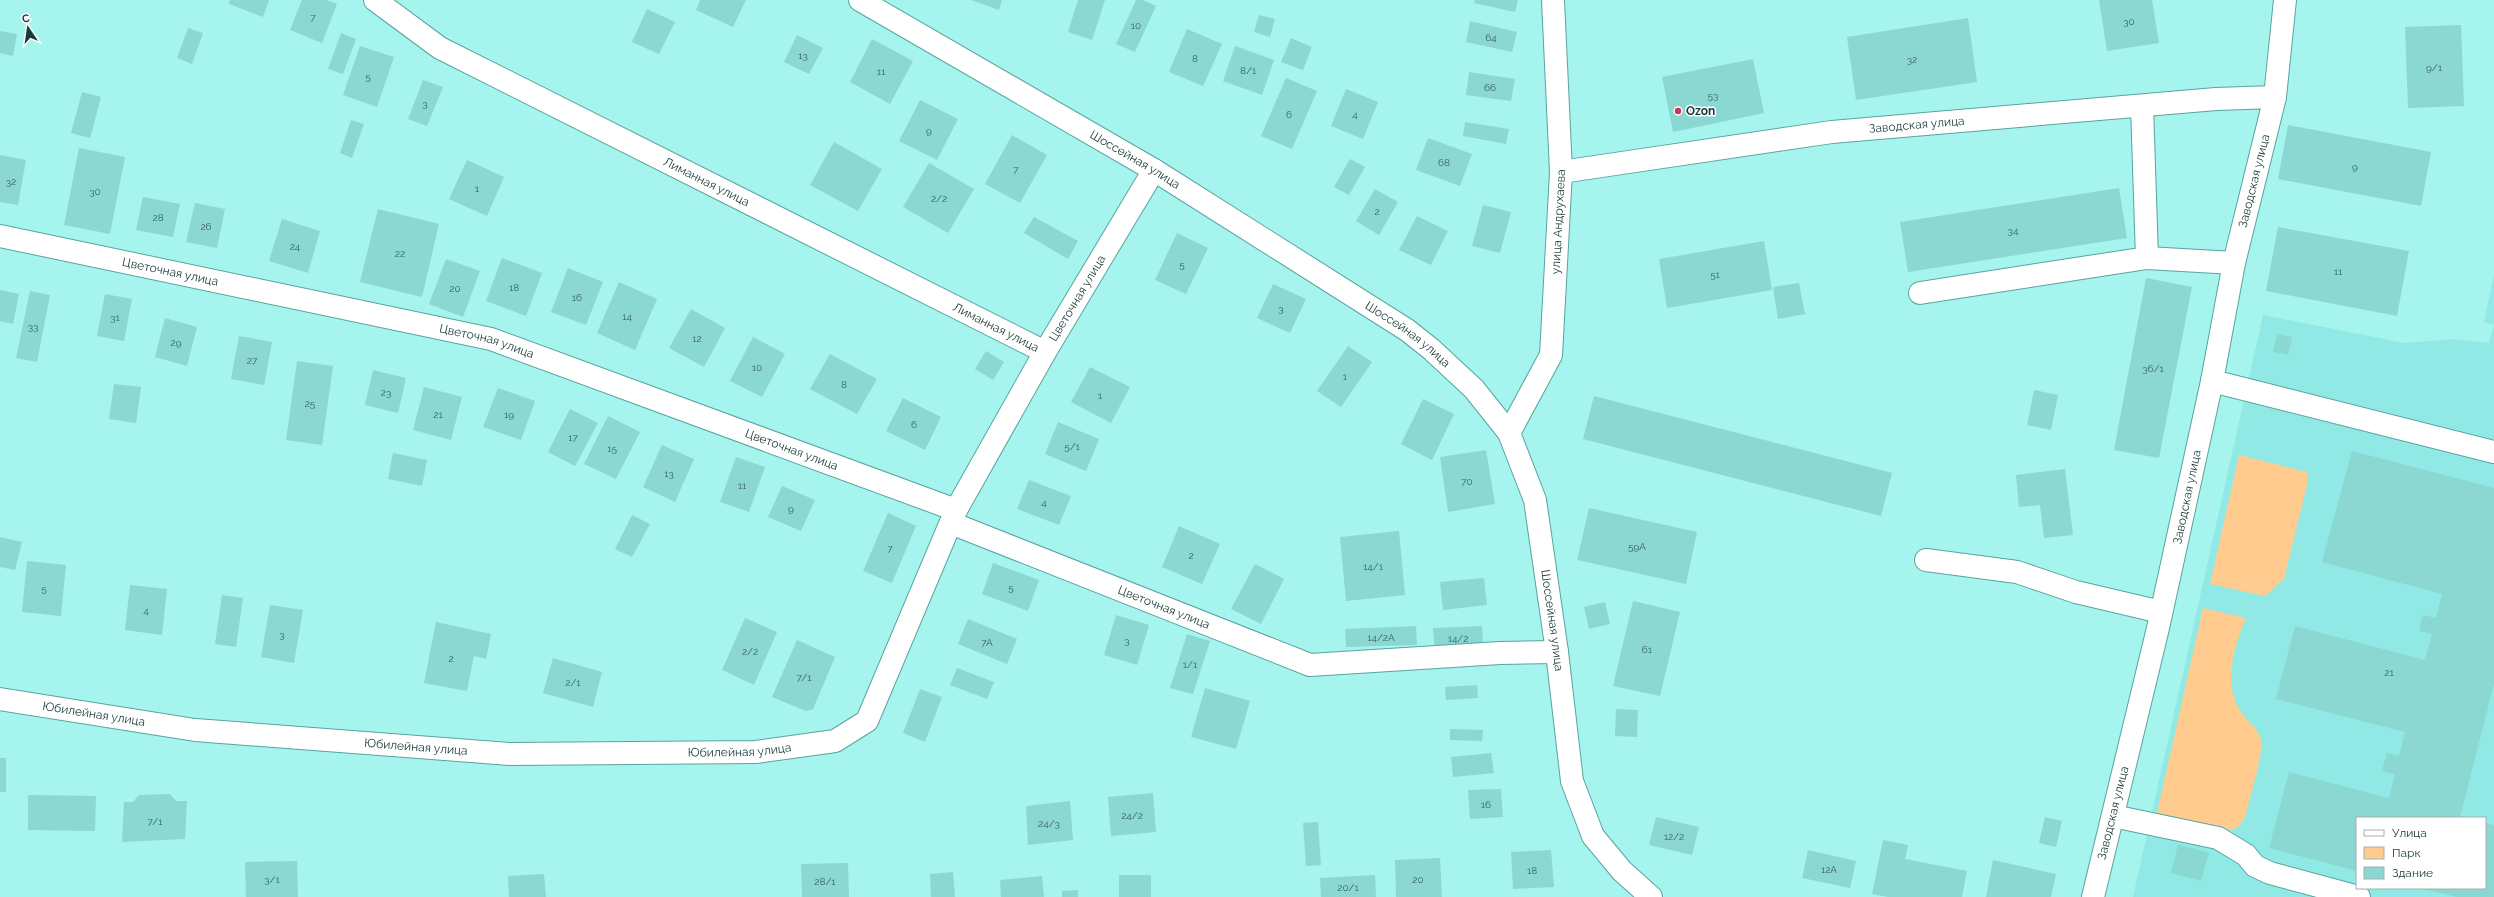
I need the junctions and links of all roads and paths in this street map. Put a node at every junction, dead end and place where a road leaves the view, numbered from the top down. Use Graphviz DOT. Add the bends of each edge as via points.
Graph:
graph roads {
  1 [pos="374,0"];
  2 [pos="860,0"];
  3 [pos="1553,0"];
  4 [pos="2285,0"];
  5 [pos="2275,97"];
  6 [pos="2142,106"];
  7 [pos="1154,170"];
  8 [pos="1561,172"];
  9 [pos="0,236"];
  10 [pos="2147,258"];
  11 [pos="2234,263"];
  12 [pos="1920,294"];
  13 [pos="1045,352"];
  14 [pos="2212,381"];
  15 [pos="1509,433"];
  16 [pos="2494,452"];
  17 [pos="953,517"];
  18 [pos="1926,560"];
  19 [pos="2161,612"];
  20 [pos="1557,652"];
  21 [pos="0,699"];
  22 [pos="835,741"];
  23 [pos="2113,816"];
  24 [pos="1651,897"];
  25 [pos="2093,897"];
  26 [pos="2359,897"];
  1 -- 13 [label="street, Лиманная улица" via="440,48"];
  2 -- 7 [label="street, Шоссейная улица"];
  3 -- 8 [label="street, улица Андрухаева"];
  4 -- 5 [label="street, Заводская улица"];
  5 -- 6 [label="street, Заводская улица"];
  5 -- 11 [label="street, Заводская улица"];
  6 -- 8 [label="street, Заводская улица" via="1832,132"];
  6 -- 10 [label="street"];
  7 -- 13 [label="street, Цветочная улица"];
  7 -- 15 [label="street, Шоссейная улица" via="1407,330 1474,389"];
  8 -- 15 [label="street, улица Андрухаева" via="1551,355"];
  9 -- 17 [label="street, Цветочная улица" via="491,339"];
  10 -- 11 [label="street"];
  10 -- 12 [label="street"];
  11 -- 14 [label="street, Заводская улица"];
  13 -- 17 [label="street, Цветочная улица"];
  14 -- 16 [label="street"];
  14 -- 19 [label="street, Заводская улица"];
  15 -- 20 [label="street, Шоссейная улица" via="1535,500"];
  17 -- 20 [label="street, Цветочная улица" via="1310,665"];
  17 -- 22 [label="street, Цветочная улица" via="867,721"];
  18 -- 19 [label="street" via="2016,572 2076,592"];
  19 -- 23 [label="street, Заводская улица"];
  20 -- 24 [label="street, Шоссейная улица" via="1572,782 1593,836 1622,871"];
  21 -- 22 [label="street, Юбилейная улица" via="195,730 510,754 756,752"];
  23 -- 25 [label="street, Заводская улица"];
  23 -- 26 [label="street" via="2218,838 2246,855 2255,866"];
}
